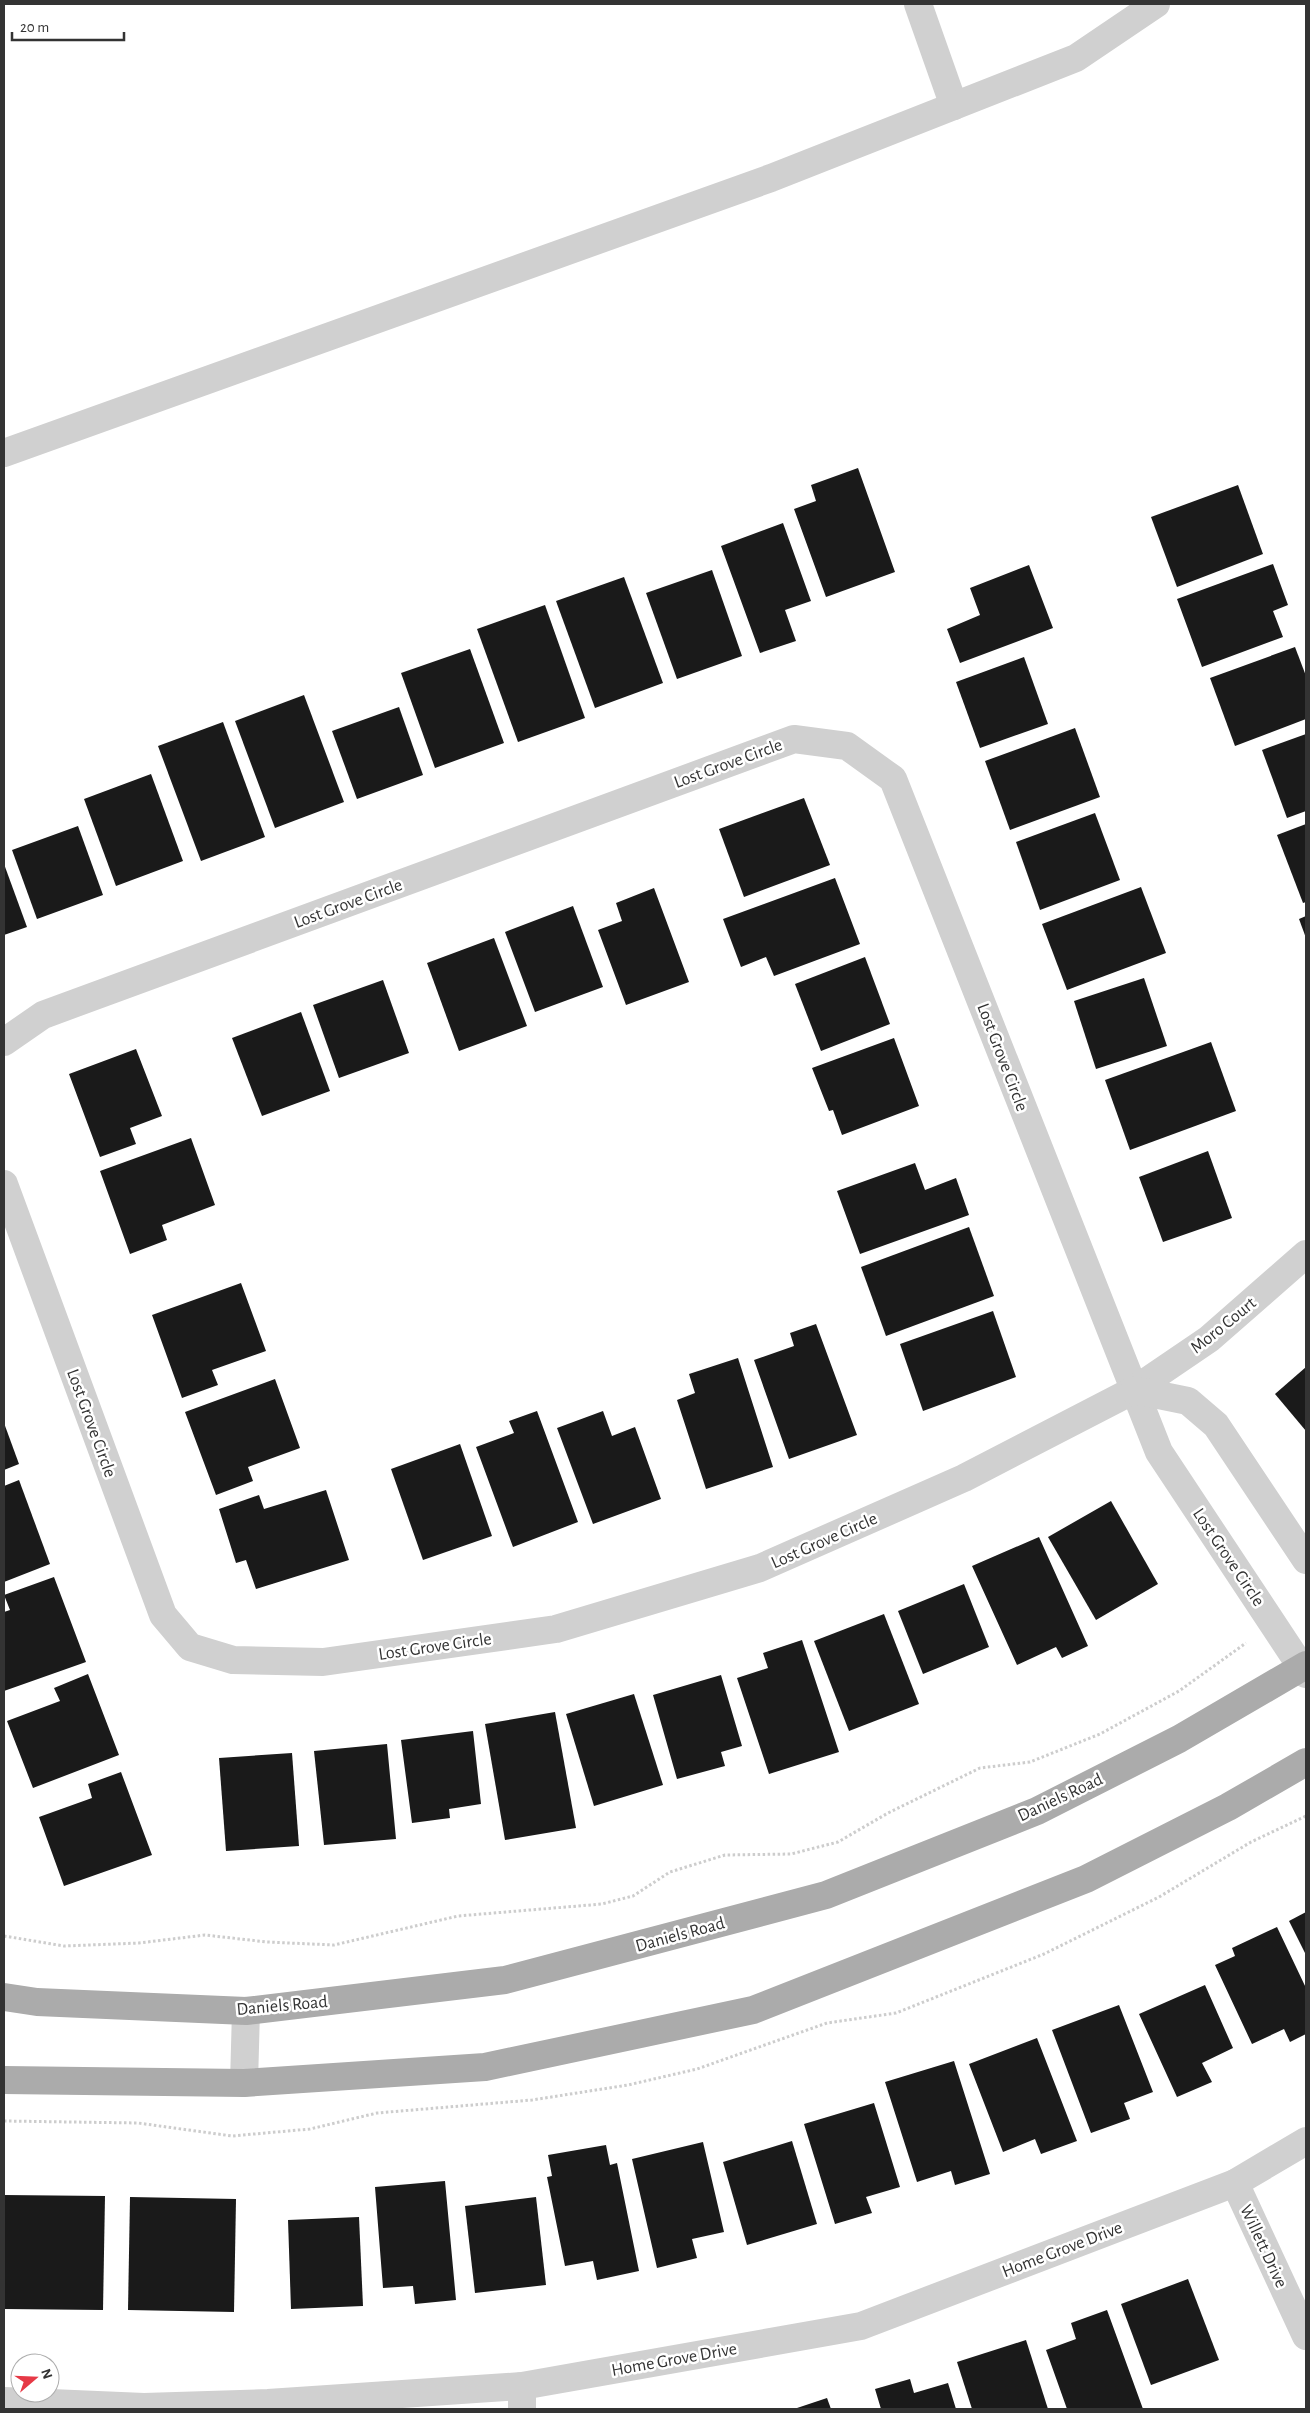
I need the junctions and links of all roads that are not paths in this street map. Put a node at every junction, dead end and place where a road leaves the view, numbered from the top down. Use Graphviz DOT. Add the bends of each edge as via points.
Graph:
graph roads {
  1 [pos="918,4"];
  2 [pos="1156,4"];
  3 [pos="954,106"];
  4 [pos="4,453"];
  5 [pos="4,1042"];
  6 [pos="4,1184"];
  7 [pos="1306,1254"];
  8 [pos="1134,1390"];
  9 [pos="1306,1560"];
  10 [pos="1305,1669"];
  11 [pos="1306,1762"];
  12 [pos="4,1997"];
  13 [pos="246,2011"];
  14 [pos="4,2080"];
  15 [pos="244,2083"];
  16 [pos="1306,2141"];
  17 [pos="1234,2183"];
  18 [pos="1306,2336"];
  19 [pos="522,2398"];
  20 [pos="4,2401"];
  1 -- 3 [label="street"];
  2 -- 3 [label="street" via="1076,58"];
  3 -- 4 [label="street" via="771,178"];
  5 -- 8 [label="street, Lost Grove Circle" via="44,1015 794,738 847,746 893,779"];
  6 -- 8 [label="street, Lost Grove Circle" via="163,1616 190,1647 233,1660 323,1662 556,1629 760,1568 964,1478"];
  7 -- 8 [label="street, Moro Court" via="1209,1340"];
  8 -- 9 [label="street" via="1188,1401 1216,1425"];
  8 -- 10 [label="street, Lost Grove Circle" via="1159,1452"];
  10 -- 13 [label="main road, Daniels Road" via="1179,1739 1037,1810 826,1895 505,1980"];
  11 -- 15 [label="main road" via="1228,1807 1086,1879 752,2010 485,2067"];
  12 -- 13 [label="main road, Daniels Road" via="37,2002"];
  13 -- 15 [label="street"];
  14 -- 15 [label="main road"];
  16 -- 17 [label="street, Home Grove Drive"];
  17 -- 18 [label="street, Willett Drive"];
  17 -- 19 [label="street, Home Grove Drive" via="861,2326"];
  19 -- 20 [label="street, Home Grove Drive" via="144,2407"];
}
